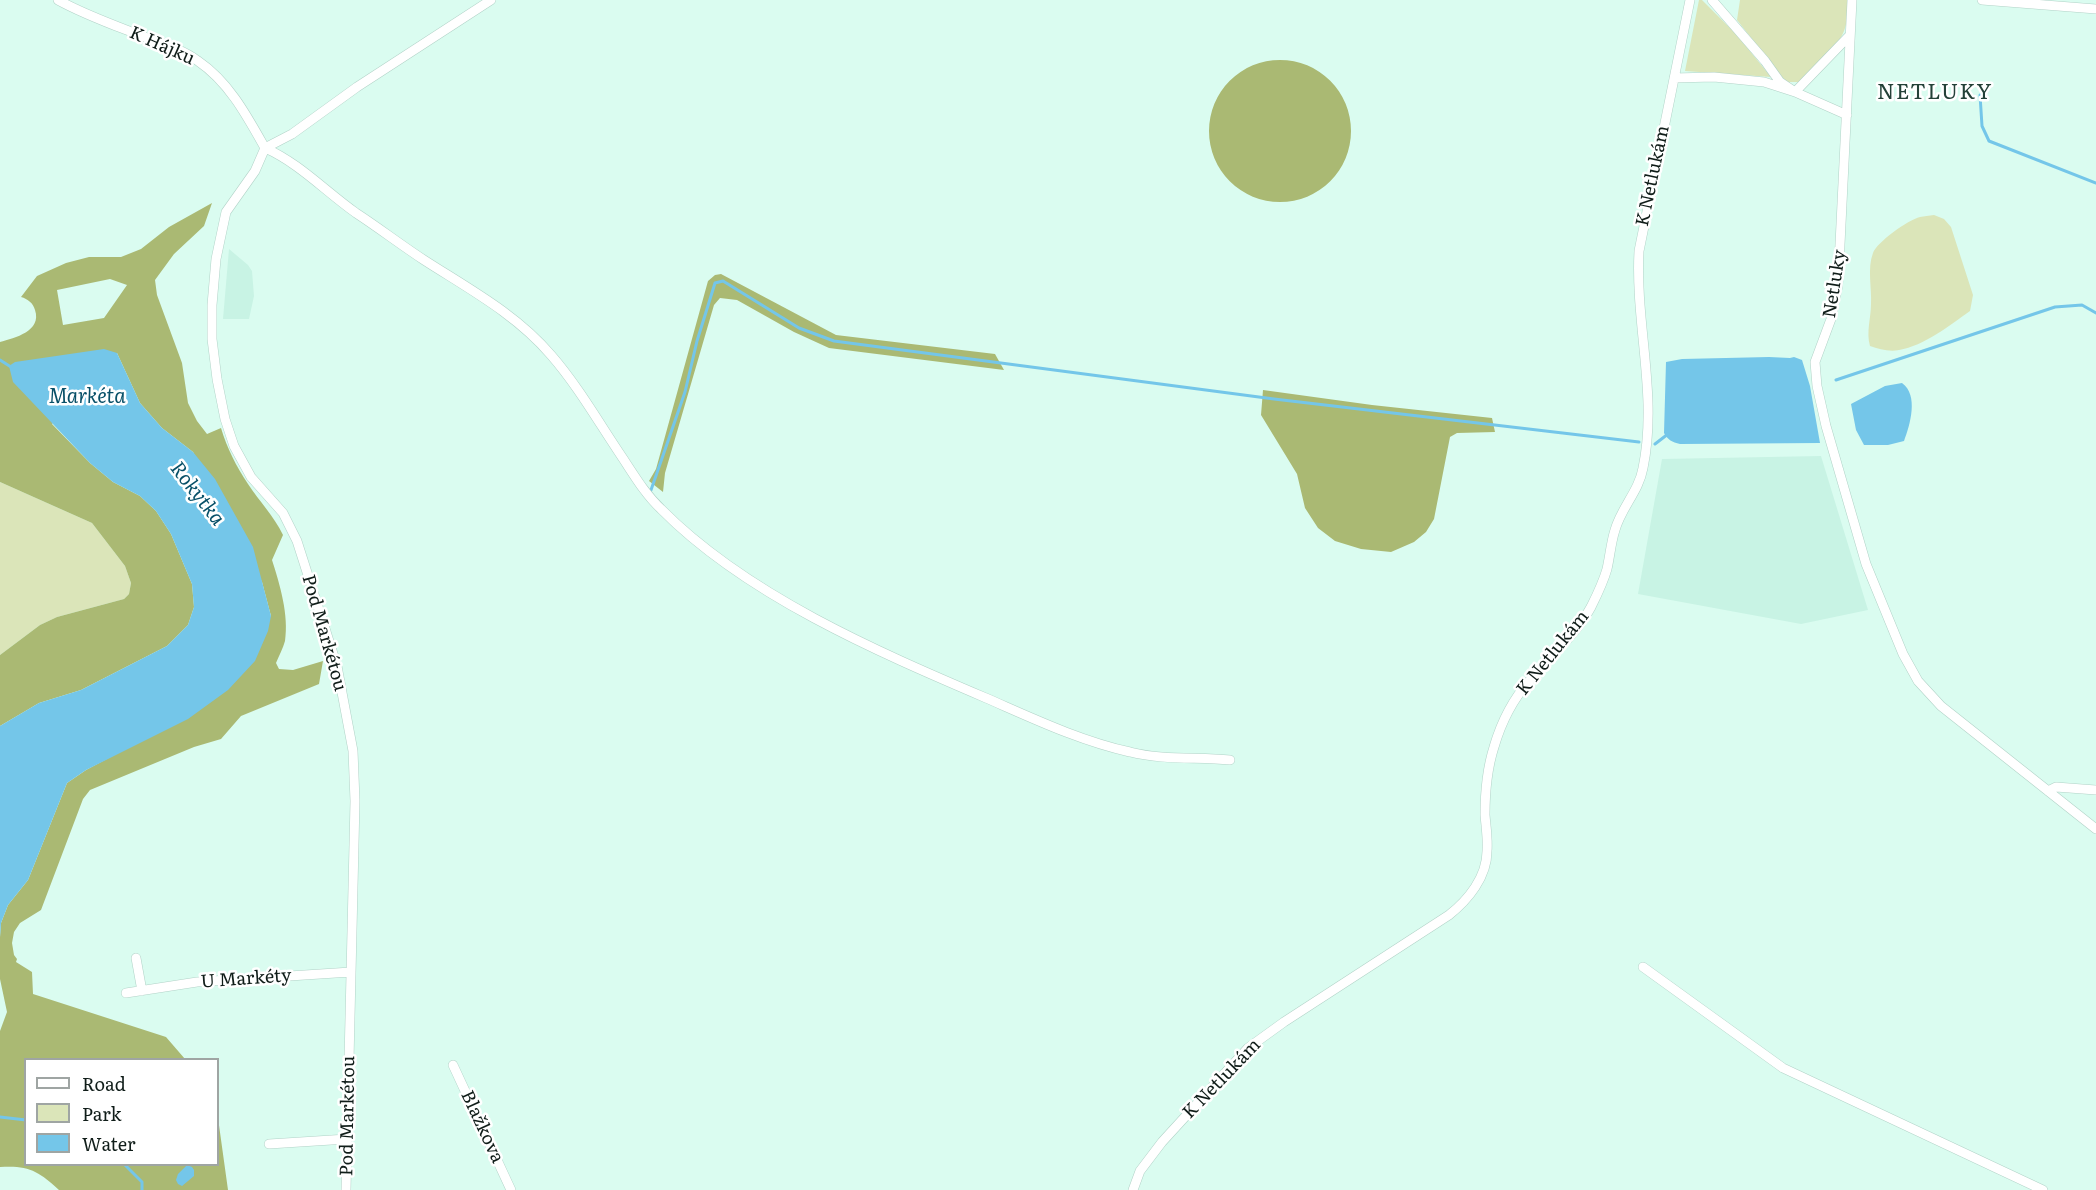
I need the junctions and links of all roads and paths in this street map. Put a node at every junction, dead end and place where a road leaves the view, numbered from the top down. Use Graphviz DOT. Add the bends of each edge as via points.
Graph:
graph roads {
  1 [pos="58,0"];
  2 [pos="491,0"];
  3 [pos="1690,0"];
  4 [pos="1712,0"];
  5 [pos="1852,0"];
  6 [pos="1982,0"];
  7 [pos="2096,9"];
  8 [pos="1850,35"];
  9 [pos="1674,78"];
  10 [pos="1795,92"];
  11 [pos="1847,115"];
  12 [pos="265,148"];
  13 [pos="1230,760"];
  14 [pos="2096,790"];
  15 [pos="2048,791"];
  16 [pos="2096,829"];
  17 [pos="136,958"];
  18 [pos="1643,968"];
  19 [pos="351,972"];
  20 [pos="142,991"];
  21 [pos="126,993"];
  22 [pos="453,1065"];
  23 [pos="347,1139"];
  24 [pos="269,1144"];
  25 [pos="346,1190"];
  26 [pos="510,1190"];
  27 [pos="1132,1190"];
  28 [pos="2043,1190"];
  1 -- 12 [label="street, K Hájku" via="198,60 228,88"];
  2 -- 12 [label="street" via="292,134"];
  3 -- 9 [label="street, K Netlukám"];
  4 -- 10 [label="street" via="1780,82"];
  5 -- 8 [label="street, Netluky"];
  6 -- 7 [label="street"];
  8 -- 10 [label="street"];
  8 -- 11 [label="street, Netluky"];
  9 -- 10 [label="street" via="1764,82"];
  9 -- 27 [label="street, K Netlukám" via="1638,251 1649,399 1643,471 1614,530 1607,568 1589,610 1572,635 1521,691 1499,732 1487,779 1488,853 1478,881 1467,899 1449,915 1248,1048 1162,1142 1140,1171"];
  10 -- 11 [label="street"];
  11 -- 15 [label="street, Netluky" via="1838,285 1832,319 1815,362 1817,386 1866,564 1918,681 1941,706"];
  12 -- 13 [label="street" via="285,157 342,203 492,302 523,327 551,355 659,508 738,572 788,603 894,658 1073,734 1148,756"];
  12 -- 19 [label="street, Pod Markétou" via="255,171 226,212 212,304 215,359 225,419 234,446 251,477 283,513 297,541 337,666 355,777"];
  14 -- 15 [label="street" via="2056,787"];
  15 -- 16 [label="street, Netluky"];
  17 -- 20 [label="street"];
  18 -- 28 [label="street" via="1783,1068"];
  19 -- 20 [label="street, U Markéty" via="197,982"];
  19 -- 23 [label="street, Pod Markétou"];
  20 -- 21 [label="street, U Markéty"];
  22 -- 26 [label="street, Blažkova"];
  23 -- 24 [label="street"];
  23 -- 25 [label="street, Pod Markétou"];
}
